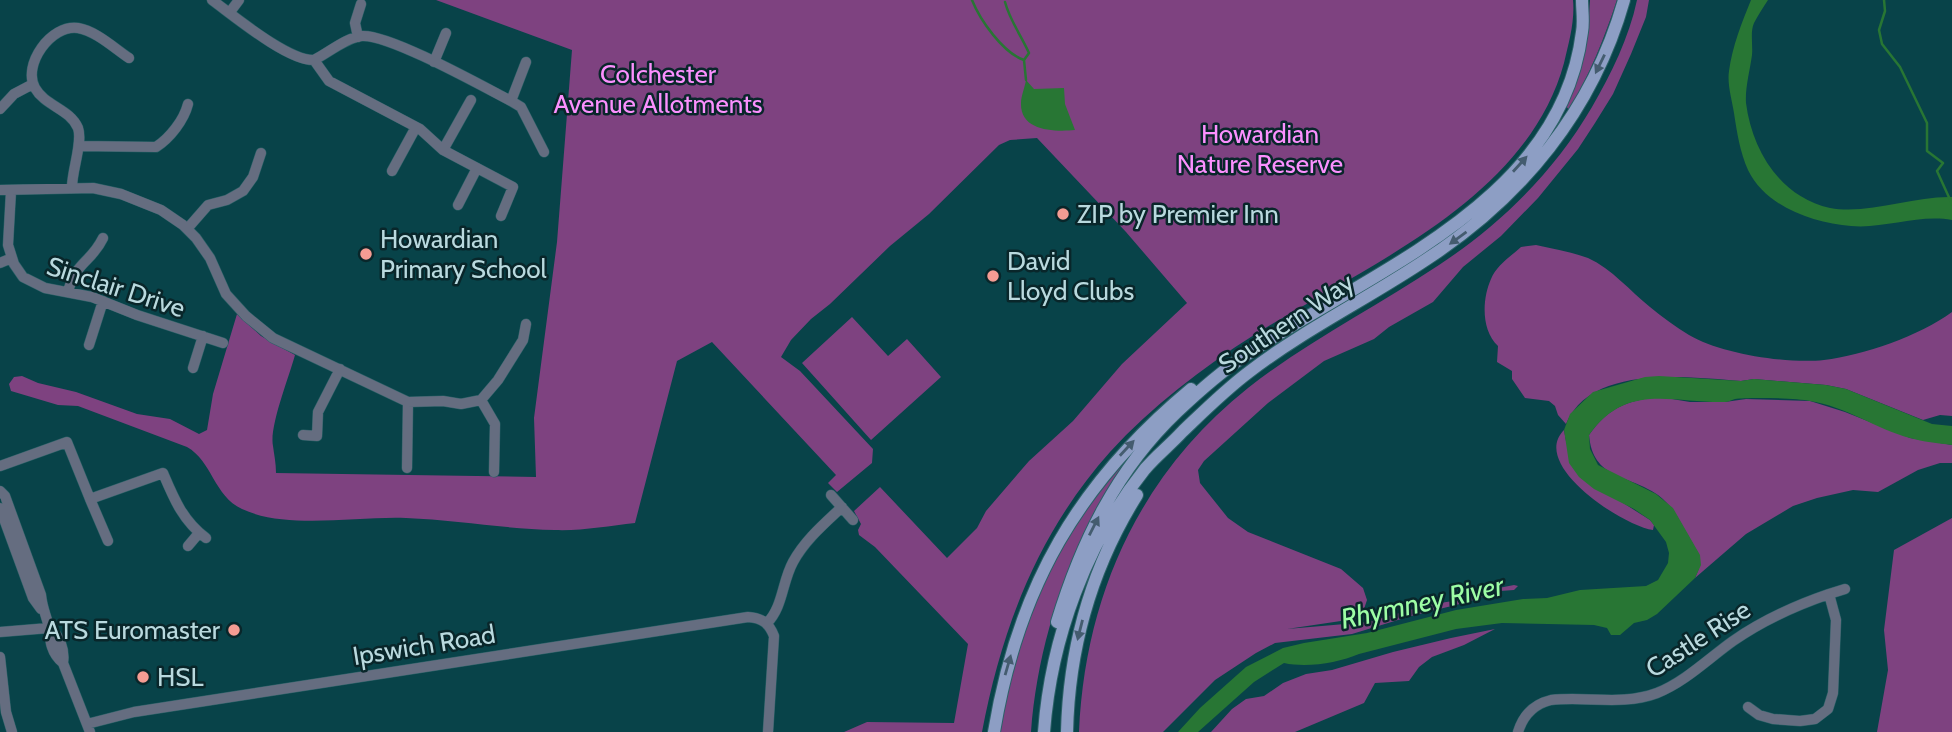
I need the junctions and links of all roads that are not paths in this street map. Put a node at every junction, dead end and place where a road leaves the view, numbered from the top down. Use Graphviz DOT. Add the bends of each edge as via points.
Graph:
graph roads {
  1 [pos="212,0"];
  2 [pos="239,0"];
  3 [pos="1582,0"];
  4 [pos="1624,0"];
  5 [pos="362,4"];
  6 [pos="230,12"];
  7 [pos="446,33"];
  8 [pos="358,37"];
  9 [pos="129,58"];
  10 [pos="314,60"];
  11 [pos="434,62"];
  12 [pos="526,62"];
  13 [pos="33,84"];
  14 [pos="471,100"];
  15 [pos="510,100"];
  16 [pos="188,104"];
  17 [pos="0,109"];
  18 [pos="416,127"];
  19 [pos="79,146"];
  20 [pos="443,150"];
  21 [pos="544,152"];
  22 [pos="261,153"];
  23 [pos="477,168"];
  24 [pos="392,171"];
  25 [pos="72,187"];
  26 [pos="5,191"];
  27 [pos="458,205"];
  28 [pos="501,216"];
  29 [pos="187,229"];
  30 [pos="103,238"];
  31 [pos="12,258"];
  32 [pos="0,263"];
  33 [pos="68,292"];
  34 [pos="103,301"];
  35 [pos="526,324"];
  36 [pos="203,336"];
  37 [pos="223,343"];
  38 [pos="89,345"];
  39 [pos="1244,356"];
  40 [pos="194,368"];
  41 [pos="340,369"];
  42 [pos="481,400"];
  43 [pos="408,402"];
  44 [pos="1182,432"];
  45 [pos="303,435"];
  46 [pos="0,466"];
  47 [pos="407,468"];
  48 [pos="494,472"];
  49 [pos="0,491"];
  50 [pos="90,499"];
  51 [pos="844,506"];
  52 [pos="0,508"];
  53 [pos="107,541"];
  54 [pos="188,546"];
  55 [pos="1845,589"];
  56 [pos="1829,594"];
  57 [pos="42,609"];
  58 [pos="767,623"];
  59 [pos="49,628"];
  60 [pos="0,632"];
  61 [pos="0,657"];
  62 [pos="1748,707"];
  63 [pos="3,713"];
  64 [pos="88,728"];
  65 [pos="12,732"];
  66 [pos="768,732"];
  67 [pos="994,732"];
  68 [pos="1036,732"];
  69 [pos="1044,732"];
  70 [pos="1067,732"];
  71 [pos="1518,732"];
  1 -- 6 [label="street"];
  2 -- 6 [label="street"];
  39 -- 3 [label="main road, Southern Way, one-way" via="1435,239 1508,177 1537,143 1564,98 1578,55"];
  4 -- 44 [label="main road, Southern Way, one-way" via="1605,55 1572,119 1508,196 1448,245 1249,371"];
  5 -- 8 [label="street" via="355,23"];
  6 -- 10 [label="street" via="291,54"];
  7 -- 11 [label="street"];
  8 -- 10 [label="street"];
  8 -- 11 [label="street" via="379,39"];
  9 -- 13 [label="street" via="94,35 69,28 55,34 37,56 31,69"];
  10 -- 18 [label="street" via="329,81"];
  11 -- 15 [label="street"];
  12 -- 15 [label="street"];
  13 -- 17 [label="street" via="14,94"];
  13 -- 19 [label="street" via="39,94 74,120"];
  14 -- 20 [label="street"];
  15 -- 21 [label="street" via="521,107"];
  16 -- 19 [label="street" via="185,115 156,147"];
  18 -- 20 [label="street"];
  18 -- 24 [label="street"];
  19 -- 25 [label="street"];
  20 -- 23 [label="street"];
  22 -- 29 [label="street" via="243,191 208,205"];
  23 -- 27 [label="street"];
  23 -- 28 [label="street" via="513,187"];
  25 -- 26 [label="street"];
  25 -- 29 [label="street" via="131,197"];
  26 -- 31 [label="street, Sinclair Drive"];
  29 -- 41 [label="street" via="210,258 226,294 246,316 272,338"];
  30 -- 33 [label="street" via="78,267"];
  31 -- 32 [label="street"];
  31 -- 33 [label="street, Sinclair Drive" via="30,281"];
  33 -- 34 [label="street, Sinclair Drive"];
  34 -- 36 [label="street, Sinclair Drive"];
  34 -- 38 [label="street"];
  35 -- 42 [label="street" via="523,340"];
  36 -- 37 [label="street, Sinclair Drive"];
  36 -- 40 [label="street, Sinclair Drive"];
  67 -- 39 [label="main road, one-way" via="1006,670 1027,607 1083,500 1167,409"];
  68 -- 39 [label="main road, Southern Way, one-way" via="1042,682 1059,614 1106,502 1152,438"];
  41 -- 43 [label="street"];
  41 -- 45 [label="street" via="318,412 317,436"];
  42 -- 43 [label="street"];
  42 -- 48 [label="street" via="495,424"];
  43 -- 47 [label="street"];
  44 -- 69 [label="main road, Southern Way" via="1135,483 1085,570 1057,651"];
  44 -- 70 [label="main road, one-way" via="1139,490 1101,565 1077,642"];
  46 -- 50 [label="street" via="66,442"];
  49 -- 57 [label="street" via="41,595"];
  50 -- 53 [label="street"];
  50 -- 54 [label="street" via="163,473 177,506 202,535"];
  51 -- 58 [label="street" via="794,561 775,615"];
  52 -- 57 [label="street" via="33,597"];
  55 -- 56 [label="street, Castle Rise"];
  56 -- 62 [label="street" via="1836,620 1833,693 1828,709 1815,719 1800,721 1773,719"];
  56 -- 71 [label="street, Castle Rise" via="1761,622 1658,693 1624,700 1543,702 1526,715"];
  57 -- 59 [label="street"];
  58 -- 64 [label="street, Ipswich Road" via="738,618 134,712"];
  58 -- 66 [label="street" via="774,636"];
  59 -- 60 [label="street"];
  59 -- 64 [label="street" via="56,632 65,653 63,663"];
  61 -- 63 [label="street"];
  63 -- 65 [label="street"];
}
